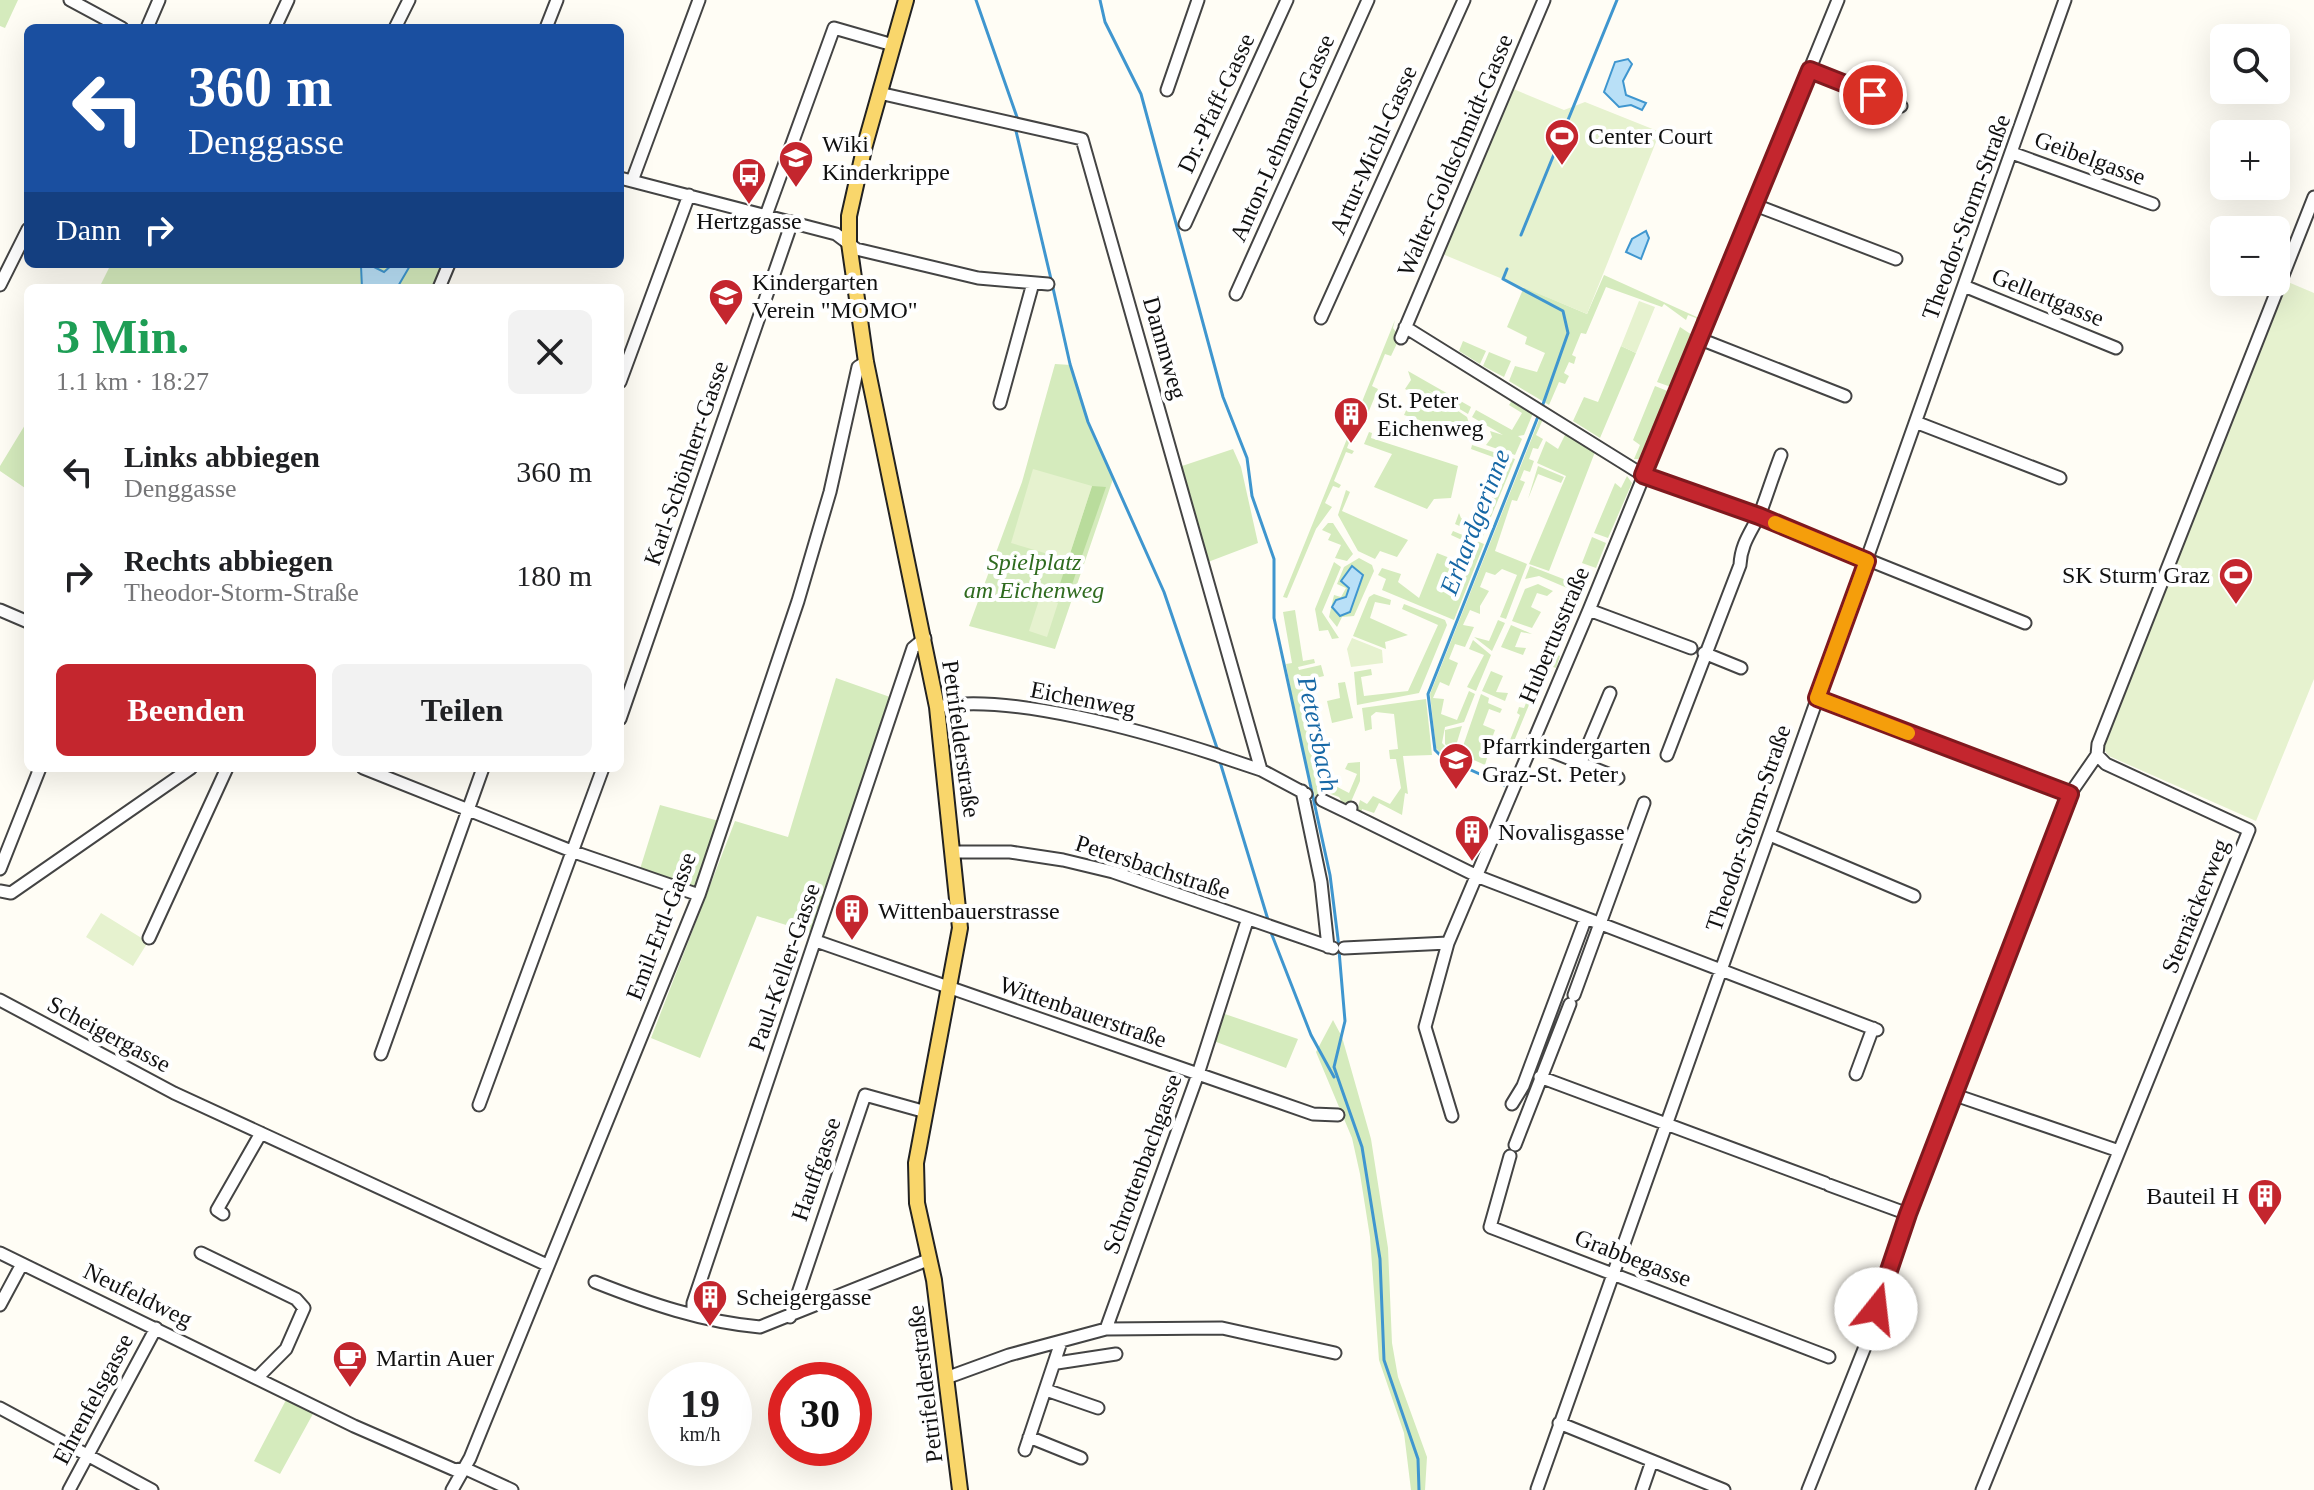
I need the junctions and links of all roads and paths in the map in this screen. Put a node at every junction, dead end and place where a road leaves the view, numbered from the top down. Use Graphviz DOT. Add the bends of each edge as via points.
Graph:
graph roads {
  1 [pos="70,0"];
  2 [pos="159,0"];
  3 [pos="288,0"];
  4 [pos="409,0"];
  5 [pos="557,0"];
  6 [pos="699,0"];
  7 [pos="906,0"];
  8 [pos="1198,0"];
  9 [pos="1287,0"];
  10 [pos="1368,0"];
  11 [pos="1464,0"];
  12 [pos="1544,0"];
  13 [pos="1838,0"];
  14 [pos="2065,0"];
  15 [pos="115,24"];
  16 [pos="149,24"];
  17 [pos="277,24"];
  18 [pos="397,24"];
  19 [pos="548,24"];
  20 [pos="893,45"];
  21 [pos="1810,70"];
  22 [pos="1167,90"];
  23 [pos="879,93"];
  24 [pos="1901,106"];
  25 [pos="2012,153"];
  26 [pos="626,180"];
  27 [pos="689,195"];
  28 [pos="2314,197"];
  29 [pos="2153,204"];
  30 [pos="1755,205"];
  31 [pos="765,218"];
  32 [pos="792,222"];
  33 [pos="1185,224"];
  34 [pos="24,237"];
  35 [pos="849,243"];
  36 [pos="1896,259"];
  37 [pos="1033,283"];
  38 [pos="1048,284"];
  39 [pos="0,285"];
  40 [pos="1964,286"];
  41 [pos="1236,294"];
  42 [pos="1321,318"];
  43 [pos="1700,339"];
  44 [pos="2116,348"];
  45 [pos="866,362"];
  46 [pos="624,371"];
  47 [pos="1845,396"];
  48 [pos="1000,403"];
  49 [pos="1918,423"];
  50 [pos="1781,455"];
  51 [pos="1643,475"];
  52 [pos="2060,478"];
  53 [pos="1759,516"];
  54 [pos="1867,561"];
  55 [pos="0,610"];
  56 [pos="1589,610"];
  57 [pos="24,620"];
  58 [pos="2025,623"];
  59 [pos="925,638"];
  60 [pos="1691,648"];
  61 [pos="1704,653"];
  62 [pos="1741,668"];
  63 [pos="1610,693"];
  64 [pos="1817,698"];
  65 [pos="624,707"];
  66 [pos="937,707"];
  67 [pos="1533,744"];
  68 [pos="1667,755"];
  69 [pos="2097,755"];
  70 [pos="1581,762"];
  71 [pos="1261,770"];
  72 [pos="38,772"];
  73 [pos="185,772"];
  74 [pos="225,772"];
  75 [pos="373,772"];
  76 [pos="482,772"];
  77 [pos="602,772"];
  78 [pos="1618,778"];
  79 [pos="2070,794"];
  80 [pos="1322,800"];
  81 [pos="1644,803"];
  82 [pos="468,811"];
  83 [pos="1770,835"];
  84 [pos="574,852"];
  85 [pos="954,852"];
  86 [pos="0,869"];
  87 [pos="1479,877"];
  88 [pos="0,891"];
  89 [pos="699,895"];
  90 [pos="1914,896"];
  91 [pos="1247,921"];
  92 [pos="1591,922"];
  93 [pos="149,938"];
  94 [pos="816,941"];
  95 [pos="1448,943"];
  96 [pos="1335,948"];
  97 [pos="1720,971"];
  98 [pos="951,990"];
  99 [pos="0,1000"];
  100 [pos="381,1054"];
  101 [pos="1198,1074"];
  102 [pos="1856,1074"];
  103 [pos="1540,1077"];
  104 [pos="1955,1095"];
  105 [pos="1512,1104"];
  106 [pos="479,1105"];
  107 [pos="926,1112"];
  108 [pos="1338,1115"];
  109 [pos="1452,1116"];
  110 [pos="1668,1122"];
  111 [pos="261,1133"];
  112 [pos="2119,1151"];
  113 [pos="223,1214"];
  114 [pos="1908,1214"];
  115 [pos="0,1253"];
  116 [pos="201,1253"];
  117 [pos="930,1259"];
  118 [pos="22,1264"];
  119 [pos="547,1265"];
  120 [pos="1615,1274"];
  121 [pos="595,1282"];
  122 [pos="0,1305"];
  123 [pos="693,1314"];
  124 [pos="790,1317"];
  125 [pos="156,1328"];
  126 [pos="1106,1329"];
  127 [pos="1061,1342"];
  128 [pos="1335,1353"];
  129 [pos="1116,1354"];
  130 [pos="1829,1357"];
  131 [pos="1057,1363"];
  132 [pos="258,1377"];
  133 [pos="946,1378"];
  134 [pos="1046,1390"];
  135 [pos="0,1408"];
  136 [pos="1098,1408"];
  137 [pos="1559,1423"];
  138 [pos="1029,1437"];
  139 [pos="1025,1450"];
  140 [pos="88,1454"];
  141 [pos="1081,1458"];
  142 [pos="1652,1461"];
  143 [pos="464,1468"];
  144 [pos="1537,1489"];
  145 [pos="69,1490"];
  146 [pos="152,1490"];
  147 [pos="452,1490"];
  148 [pos="512,1490"];
  149 [pos="960,1490"];
  150 [pos="1642,1490"];
  151 [pos="1724,1490"];
  152 [pos="1808,1490"];
  153 [pos="1982,1490"];
  1 -- 15 [label="street"];
  2 -- 16 [label="street"];
  3 -- 17 [label="street"];
  4 -- 18 [label="street"];
  5 -- 19 [label="street"];
  6 -- 26 [label="street"];
  7 -- 20 [label="main road, Petrifelderstraße"];
  8 -- 22 [label="street"];
  9 -- 33 [label="street, Dr.-Pfaff-Gasse"];
  10 -- 41 [label="street, Anton-Lehmann-Gasse"];
  11 -- 42 [label="street, Artur-Michl-Gasse"];
  12 -- 51 [label="street, Walter-Goldschmidt-Gasse" via="1403,332 1542,409"];
  13 -- 21 [label="street, Hubertusstraße"];
  14 -- 25 [label="street, Theodor-Storm-Straße"];
  20 -- 23 [label="main road, Petrifelderstraße"];
  20 -- 31 [label="street" via="834,28"];
  21 -- 24 [label="street"];
  21 -- 30 [label="street, Hubertusstraße"];
  23 -- 35 [label="main road, Petrifelderstraße" via="849,216"];
  23 -- 71 [label="street, Dammweg" via="1082,139"];
  25 -- 29 [label="street, Geibelgasse"];
  25 -- 40 [label="street, Theodor-Storm-Straße"];
  26 -- 27 [label="street"];
  27 -- 31 [label="street"];
  27 -- 46 [label="street"];
  28 -- 69 [label="street"];
  30 -- 36 [label="street"];
  30 -- 43 [label="street, Hubertusstraße"];
  31 -- 32 [label="street"];
  32 -- 35 [label="street"];
  32 -- 65 [label="street, Karl-Schönherr-Gasse"];
  34 -- 39 [label="street"];
  35 -- 37 [label="street" via="978,278"];
  35 -- 45 [label="main road, Petrifelderstraße"];
  37 -- 38 [label="street"];
  37 -- 48 [label="street"];
  40 -- 44 [label="street, Gellertgasse"];
  40 -- 49 [label="street, Theodor-Storm-Straße"];
  43 -- 47 [label="street"];
  43 -- 51 [label="street, Hubertusstraße"];
  45 -- 59 [label="main road, Petrifelderstraße"];
  45 -- 89 [label="street, Emil-Ertl-Gasse" via="858,367 798,601"];
  49 -- 52 [label="street"];
  49 -- 54 [label="street, Theodor-Storm-Straße"];
  50 -- 53 [label="street"];
  51 -- 53 [label="street"];
  51 -- 56 [label="street, Hubertusstraße"];
  53 -- 54 [label="street"];
  53 -- 61 [label="street" via="1751,524"];
  54 -- 58 [label="street"];
  54 -- 64 [label="street, Theodor-Storm-Straße"];
  55 -- 57 [label="street"];
  56 -- 60 [label="street"];
  56 -- 67 [label="street, Hubertusstraße"];
  59 -- 66 [label="main road, Petrifelderstraße"];
  59 -- 94 [label="street, Paul-Keller-Gasse" via="913,648"];
  61 -- 62 [label="street"];
  61 -- 68 [label="street"];
  63 -- 70 [label="street"];
  64 -- 79 [label="street"];
  64 -- 83 [label="street, Theodor-Storm-Straße"];
  66 -- 71 [label="street, Eichenweg" via="1032,709 1151,735"];
  66 -- 85 [label="main road, Petrifelderstraße"];
  67 -- 70 [label="street"];
  67 -- 87 [label="street, Hubertusstraße"];
  69 -- 79 [label="street"];
  69 -- 112 [label="street, Sternäckerweg" via="2249,830"];
  70 -- 78 [label="street"];
  71 -- 96 [label="street, Eichenweg" via="1304,793"];
  72 -- 86 [label="street"];
  73 -- 88 [label="street" via="11,893"];
  74 -- 93 [label="street"];
  75 -- 82 [label="street"];
  76 -- 82 [label="street"];
  77 -- 84 [label="street"];
  79 -- 104 [label="street"];
  80 -- 87 [label="street"];
  81 -- 92 [label="street"];
  82 -- 84 [label="street"];
  82 -- 100 [label="street"];
  83 -- 90 [label="street"];
  83 -- 97 [label="street, Theodor-Storm-Straße"];
  84 -- 89 [label="street"];
  84 -- 106 [label="street"];
  85 -- 91 [label="street, Petersbachstraße" via="1010,852 1063,860 1113,872"];
  85 -- 98 [label="main road, Petrifelderstraße" via="960,928"];
  87 -- 92 [label="street"];
  87 -- 95 [label="street, Hubertusstraße"];
  89 -- 119 [label="street, Emil-Ertl-Gasse"];
  91 -- 96 [label="street, Petersbachstraße"];
  91 -- 101 [label="street, Schrottenbachgasse"];
  92 -- 97 [label="street"];
  92 -- 103 [label="street" via="1572,1000"];
  92 -- 105 [label="street"];
  94 -- 98 [label="street, Wittenbauerstraße"];
  94 -- 123 [label="street, Paul-Keller-Gasse"];
  95 -- 96 [label="street"];
  95 -- 109 [label="street, Hubertusstraße" via="1425,1027"];
  97 -- 102 [label="street" via="1875,1029"];
  97 -- 110 [label="street, Theodor-Storm-Straße"];
  98 -- 101 [label="street, Wittenbauerstraße"];
  98 -- 107 [label="main road, Petrifelderstraße"];
  99 -- 111 [label="street, Scheigergasse"];
  101 -- 108 [label="street, Wittenbauerstraße" via="1313,1114"];
  101 -- 126 [label="street, Schrottenbachgasse"];
  103 -- 110 [label="street"];
  103 -- 120 [label="street, Grabbegasse" via="1490,1227"];
  104 -- 112 [label="street"];
  104 -- 114 [label="street"];
  107 -- 117 [label="main road, Petrifelderstraße" via="916,1163"];
  107 -- 124 [label="street, Hauffgasse" via="865,1095"];
  110 -- 114 [label="street"];
  110 -- 120 [label="street, Theodor-Storm-Straße"];
  111 -- 113 [label="street" via="217,1210"];
  111 -- 119 [label="street, Scheigergasse"];
  112 -- 153 [label="street, Sternäckerweg"];
  114 -- 152 [label="street" via="1876,1319"];
  115 -- 118 [label="street, Neufeldweg"];
  116 -- 132 [label="street" via="296,1299 304,1308 286,1349"];
  117 -- 124 [label="street"];
  117 -- 133 [label="main road, Petrifelderstraße"];
  118 -- 122 [label="street"];
  118 -- 125 [label="street, Neufeldweg"];
  119 -- 143 [label="street, Emil-Ertl-Gasse"];
  120 -- 130 [label="street, Grabbegasse"];
  120 -- 137 [label="street, Theodor-Storm-Straße"];
  121 -- 123 [label="street"];
  123 -- 124 [label="street" via="760,1327"];
  125 -- 132 [label="street, Neufeldweg"];
  125 -- 140 [label="street, Ehrenfelsgasse"];
  126 -- 127 [label="street"];
  126 -- 128 [label="street" via="1222,1328"];
  127 -- 131 [label="street"];
  127 -- 133 [label="street"];
  129 -- 131 [label="street"];
  131 -- 134 [label="street"];
  132 -- 143 [label="street, Neufeldweg" via="455,1470"];
  133 -- 149 [label="main road, Petrifelderstraße"];
  134 -- 136 [label="street"];
  134 -- 138 [label="street"];
  135 -- 140 [label="street"];
  137 -- 142 [label="street"];
  137 -- 144 [label="street, Theodor-Storm-Straße"];
  138 -- 139 [label="street"];
  138 -- 141 [label="street"];
  140 -- 145 [label="street, Ehrenfelsgasse"];
  140 -- 146 [label="street"];
  142 -- 150 [label="street"];
  142 -- 151 [label="street"];
  143 -- 147 [label="street, Emil-Ertl-Gasse"];
  143 -- 148 [label="street, Neufeldweg"];
}
